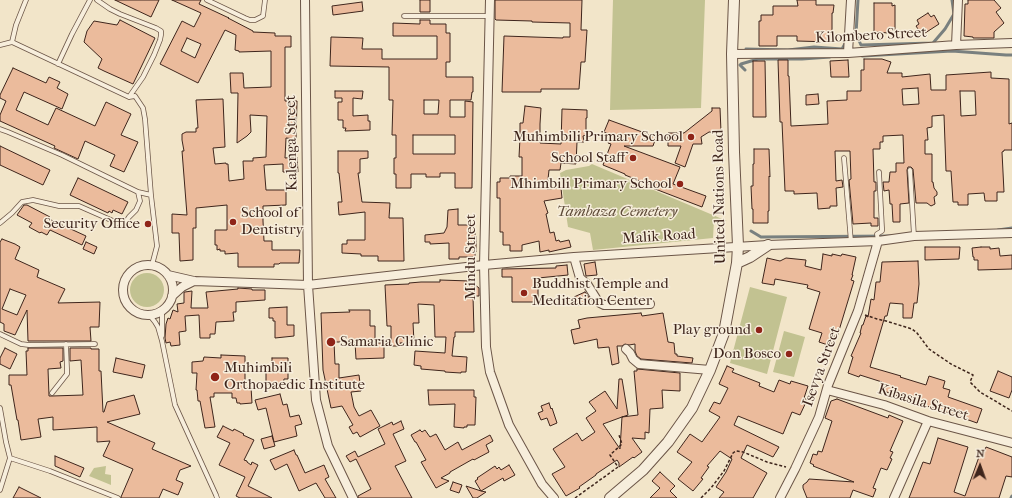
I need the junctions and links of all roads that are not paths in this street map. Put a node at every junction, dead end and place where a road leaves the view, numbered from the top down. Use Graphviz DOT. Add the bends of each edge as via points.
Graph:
graph roads {
  1 [pos="26,0"];
  2 [pos="90,0"];
  3 [pos="97,0"];
  4 [pos="207,0"];
  5 [pos="266,0"];
  6 [pos="305,0"];
  7 [pos="490,0"];
  8 [pos="734,0"];
  9 [pos="851,0"];
  10 [pos="958,0"];
  11 [pos="404,16"];
  12 [pos="489,16"];
  13 [pos="12,42"];
  14 [pos="956,44"];
  15 [pos="1012,44"];
  16 [pos="0,45"];
  17 [pos="848,53"];
  18 [pos="732,54"];
  19 [pos="58,64"];
  20 [pos="129,97"];
  21 [pos="0,129"];
  22 [pos="844,158"];
  23 [pos="910,170"];
  24 [pos="879,172"];
  25 [pos="138,192"];
  26 [pos="151,195"];
  27 [pos="0,223"];
  28 [pos="1012,233"];
  29 [pos="914,236"];
  30 [pos="851,242"];
  31 [pos="878,242"];
  32 [pos="768,245"];
  33 [pos="738,246"];
  34 [pos="574,257"];
  35 [pos="737,263"];
  36 [pos="152,265"];
  37 [pos="484,265"];
  38 [pos="168,275"];
  39 [pos="194,281"];
  40 [pos="308,285"];
  41 [pos="172,296"];
  42 [pos="650,304"];
  43 [pos="162,311"];
  44 [pos="140,314"];
  45 [pos="0,334"];
  46 [pos="162,340"];
  47 [pos="66,344"];
  48 [pos="95,344"];
  49 [pos="626,349"];
  50 [pos="710,370"];
  51 [pos="827,390"];
  52 [pos="52,393"];
  53 [pos="0,408"];
  54 [pos="928,421"];
  55 [pos="1012,443"];
  56 [pos="10,458"];
  57 [pos="0,490"];
  58 [pos="118,498"];
  59 [pos="217,498"];
  60 [pos="353,498"];
  61 [pos="554,498"];
  62 [pos="610,498"];
  63 [pos="780,498"];
  64 [pos="894,498"];
  1 -- 13 [label="lane"];
  2 -- 19 [label="lane"];
  3 -- 20 [label="lane" via="120,14 161,31 154,56"];
  4 -- 5 [label="lane" via="250,20 263,16"];
  6 -- 40 [label="street, Kalenga Street"];
  7 -- 12 [label="street, Mindu Street"];
  8 -- 18 [label="street, United Nations Road"];
  9 -- 17 [label="street"];
  10 -- 14 [label="street"];
  11 -- 12 [label="lane"];
  12 -- 37 [label="street, Mindu Street"];
  13 -- 16 [label="lane"];
  13 -- 19 [label="lane"];
  14 -- 15 [label="street, Kilombero Street"];
  14 -- 17 [label="street, Kilombero Street"];
  17 -- 18 [label="street, Kilombero Street"];
  18 -- 33 [label="street, United Nations Road"];
  19 -- 20 [label="lane"];
  20 -- 26 [label="lane" via="135,96 143,108"];
  21 -- 25 [label="lane"];
  22 -- 30 [label="lane"];
  23 -- 29 [label="lane"];
  24 -- 31 [label="lane" via="882,231 877,235"];
  25 -- 26 [label="lane"];
  25 -- 27 [label="lane" via="140,201 125,223 120,224 79,206 59,206 33,200 22,202"];
  26 -- 36 [label="lane" via="157,246"];
  28 -- 29 [label="street, Malik Road"];
  29 -- 31 [label="street, Malik Road"];
  30 -- 31 [label="street, Malik Road"];
  30 -- 32 [label="street, Malik Road"];
  31 -- 51 [label="street, Isevya Street" via="858,311"];
  32 -- 33 [label="street, Malik Road"];
  32 -- 35 [label="street"];
  33 -- 34 [label="street, Malik Road"];
  33 -- 35 [label="street, United Nations Road"];
  34 -- 37 [label="street, Malik Road"];
  34 -- 42 [label="street" via="580,278 600,303"];
  35 -- 50 [label="street, United Nations Road" via="724,333"];
  36 -- 38 [label="street" via="161,268"];
  36 -- 44 [label="street" via="137,267 126,277 123,284 124,299 133,311"];
  37 -- 40 [label="street, Malik Road"];
  37 -- 61 [label="street, Mindu Street" via="486,347 490,372 509,425 542,484"];
  38 -- 39 [label="street, Malik Road"];
  38 -- 41 [label="street" via="172,282"];
  39 -- 40 [label="street, Malik Road"];
  39 -- 41 [label="street"];
  40 -- 60 [label="street, Kalenga Street" via="316,400 328,446"];
  41 -- 43 [label="street"];
  43 -- 44 [label="street" via="152,315"];
  43 -- 46 [label="lane"];
  44 -- 46 [label="lane" via="151,317 158,327"];
  45 -- 47 [label="lane" via="21,344"];
  46 -- 59 [label="lane" via="175,405"];
  47 -- 48 [label="lane"];
  47 -- 52 [label="lane" via="67,374"];
  49 -- 50 [label="street" via="639,364"];
  50 -- 62 [label="street, United Nations Road" via="692,408 668,442 642,470"];
  51 -- 54 [label="street, Kibasila Street"];
  51 -- 63 [label="street, Isevya Street" via="819,417"];
  53 -- 56 [label="lane"];
  54 -- 55 [label="street, Kibasila Street"];
  54 -- 64 [label="street"];
  56 -- 57 [label="lane"];
  56 -- 58 [label="lane"];
}
